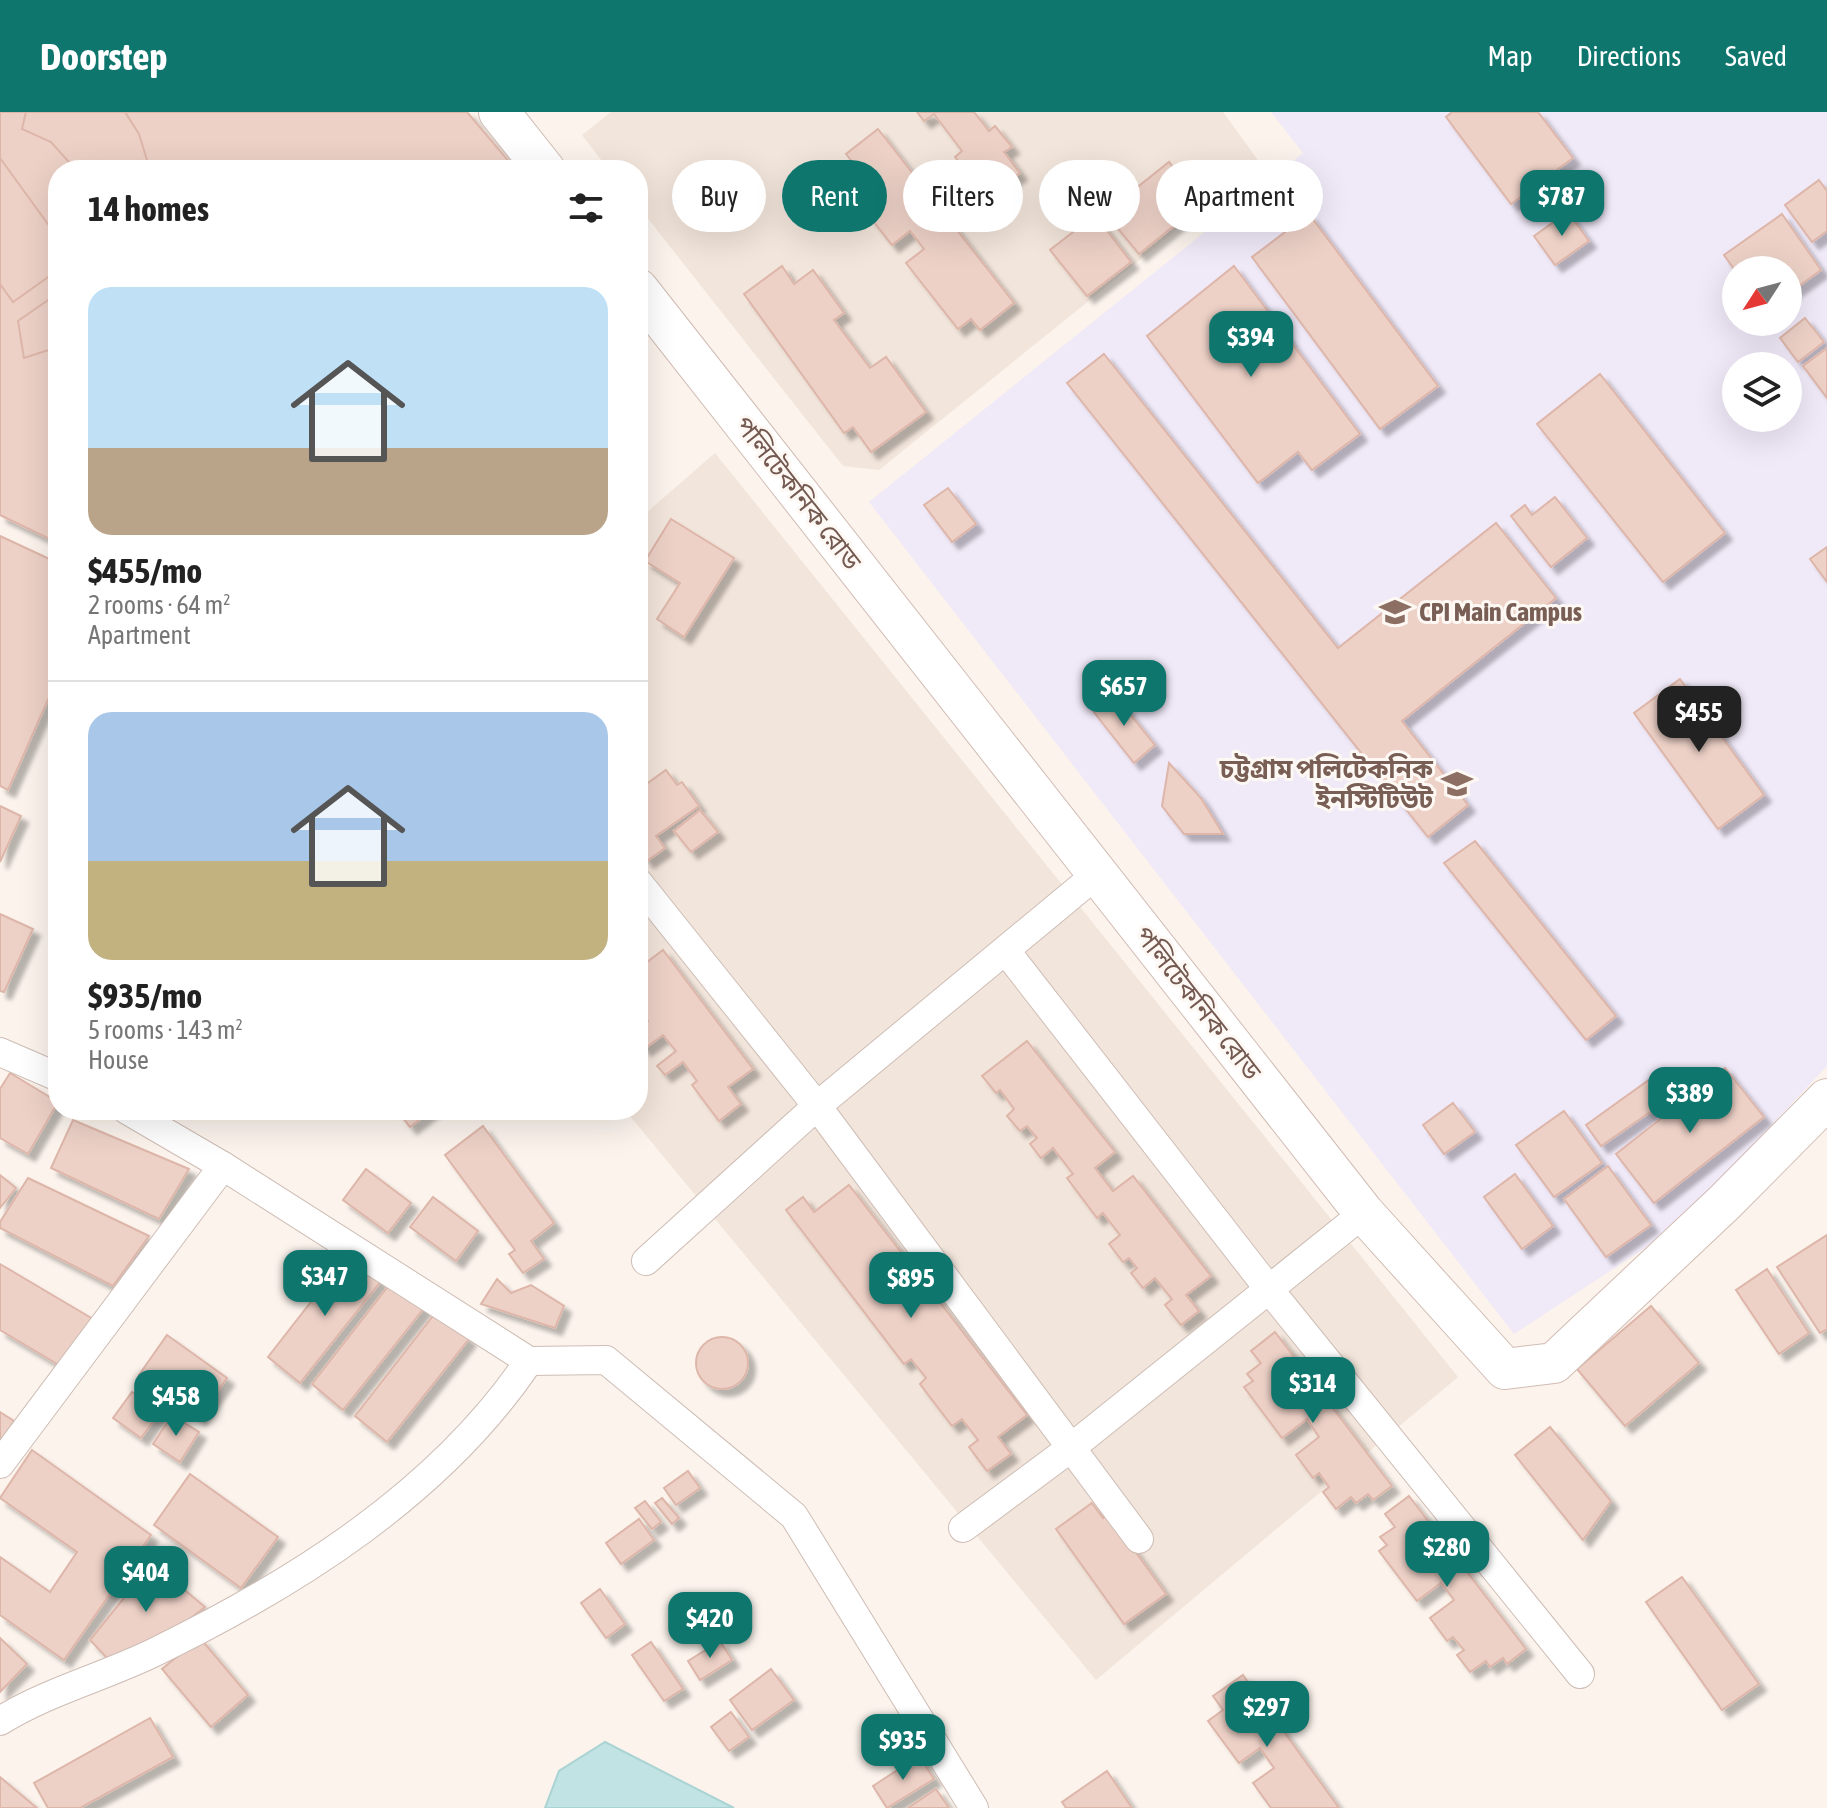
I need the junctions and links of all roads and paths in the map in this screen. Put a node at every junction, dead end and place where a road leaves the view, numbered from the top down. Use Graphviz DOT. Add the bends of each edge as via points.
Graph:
graph roads {
  1 [pos="499,112"];
  2 [pos="537,160"];
  3 [pos="648,302"];
  4 [pos="1097,874"];
  5 [pos="648,895"];
  6 [pos="1006,951"];
  7 [pos="0,1052"];
  8 [pos="48,1073"];
  9 [pos="1827,1099"];
  10 [pos="817,1106"];
  11 [pos="144,1120"];
  12 [pos="223,1166"];
  13 [pos="1364,1213"];
  14 [pos="646,1261"];
  15 [pos="1268,1288"];
  16 [pos="529,1361"];
  17 [pos="1072,1447"];
  18 [pos="0,1464"];
  19 [pos="963,1528"];
  20 [pos="1139,1539"];
  21 [pos="1580,1674"];
  22 [pos="0,1721"];
  23 [pos="974,1808"];
  1 -- 2 [label="main road"];
  3 -- 4 [label="main road, পলিটেকনিক রোড"];
  4 -- 6 [label="street"];
  4 -- 13 [label="main road, পলিটেকনিক রোড"];
  5 -- 10 [label="street"];
  6 -- 10 [label="street"];
  6 -- 15 [label="street"];
  7 -- 8 [label="street"];
  9 -- 13 [label="main road, পলিটেকনিক রোড" via="1554,1363 1505,1369"];
  10 -- 14 [label="street"];
  10 -- 17 [label="street"];
  11 -- 12 [label="street"];
  12 -- 16 [label="street"];
  12 -- 18 [label="street"];
  13 -- 15 [label="street"];
  15 -- 17 [label="street"];
  15 -- 21 [label="street"];
  16 -- 22 [label="street" via="503,1400 397,1505 261,1596 153,1654 26,1705"];
  16 -- 23 [label="street" via="606,1360 794,1516"];
  17 -- 19 [label="street"];
  17 -- 20 [label="street"];
}
